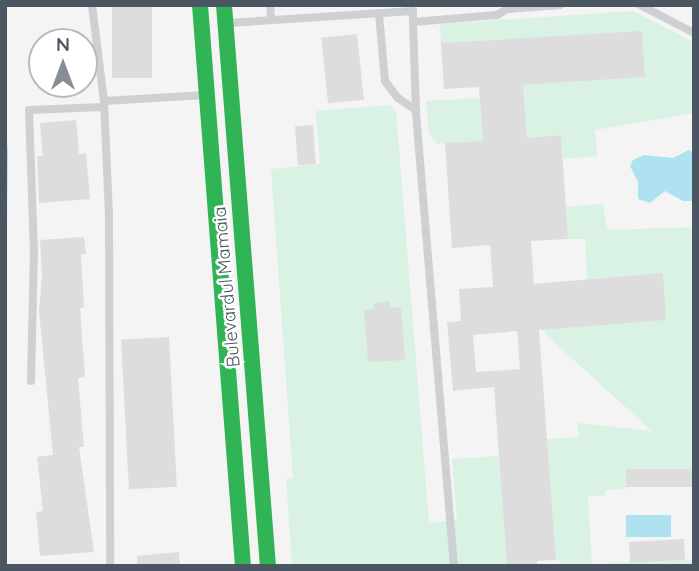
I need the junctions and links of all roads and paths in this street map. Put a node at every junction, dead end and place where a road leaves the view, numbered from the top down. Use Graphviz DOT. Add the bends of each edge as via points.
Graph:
graph roads {
  1 [pos="92,5"];
  2 [pos="200,5"];
  3 [pos="224,5"];
  4 [pos="270,5"];
  5 [pos="560,5"];
  6 [pos="640,5"];
  7 [pos="507,7"];
  8 [pos="413,8"];
  9 [pos="379,14"];
  10 [pos="271,20"];
  11 [pos="413,22"];
  12 [pos="225,23"];
  13 [pos="694,33"];
  14 [pos="206,95"];
  15 [pos="104,104"];
  16 [pos="416,110"];
  17 [pos="32,382"];
  18 [pos="110,566"];
  19 [pos="243,566"];
  20 [pos="268,566"];
  21 [pos="454,566"];
  1 -- 15 [label="lane"];
  2 -- 14 [label="main road, Bulevardul Mamaia"];
  3 -- 12 [label="main road, Bulevardul Mamaia"];
  4 -- 10 [label="lane"];
  5 -- 7 [label="lane"];
  6 -- 13 [label="lane"];
  7 -- 11 [label="lane" via="497,15"];
  8 -- 9 [label="lane"];
  8 -- 11 [label="lane"];
  9 -- 10 [label="lane"];
  9 -- 16 [label="lane" via="385,81 398,98"];
  10 -- 12 [label="lane"];
  11 -- 16 [label="lane"];
  12 -- 20 [label="main road, Bulevardul Mamaia"];
  14 -- 15 [label="lane"];
  14 -- 19 [label="main road, Bulevardul Mamaia"];
  15 -- 17 [label="lane" via="29,110"];
  15 -- 18 [label="lane" via="110,228"];
  16 -- 21 [label="lane"];
}
